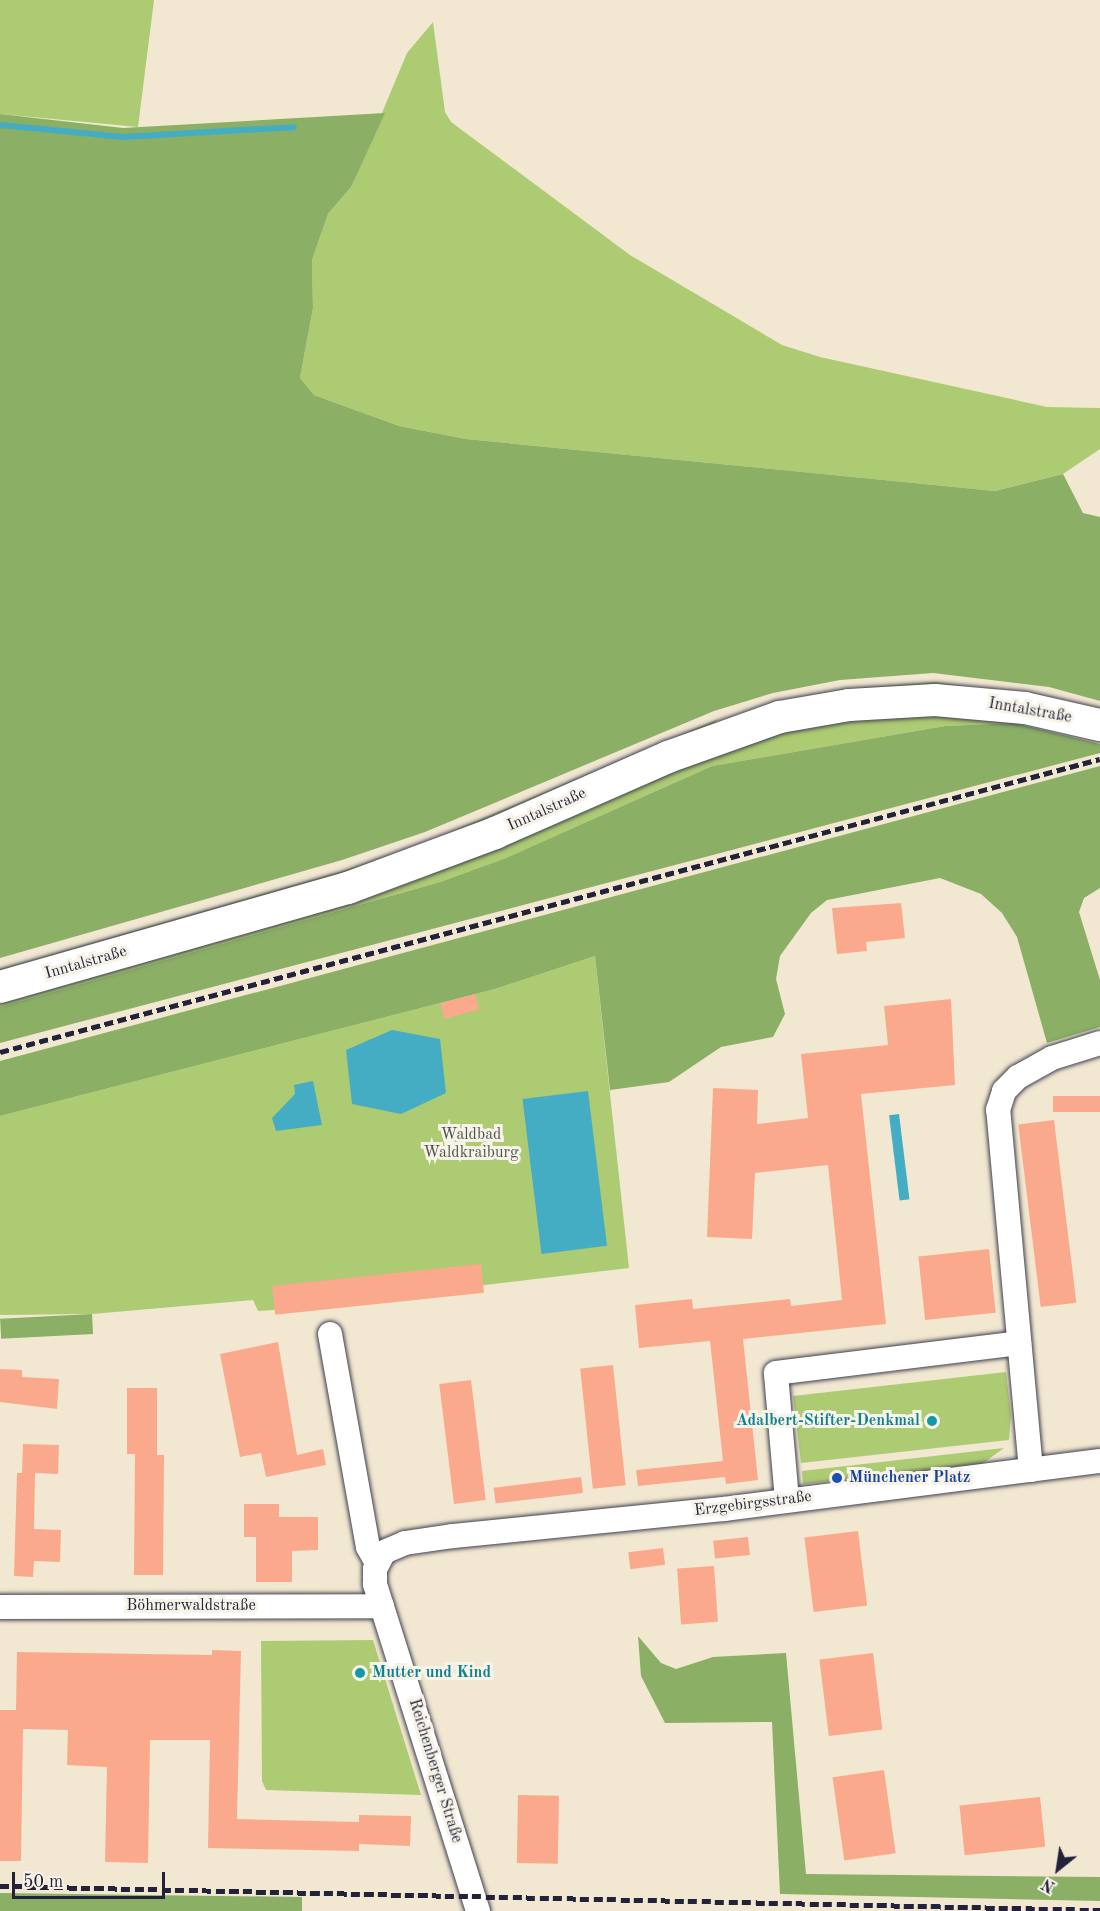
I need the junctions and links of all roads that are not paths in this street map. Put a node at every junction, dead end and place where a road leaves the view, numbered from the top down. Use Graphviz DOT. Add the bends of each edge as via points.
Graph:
graph roads {
  1 [pos="1100,725"];
  2 [pos="0,987"];
  3 [pos="1100,1043"];
  4 [pos="330,1334"];
  5 [pos="1019,1343"];
  6 [pos="1100,1461"];
  7 [pos="1031,1470"];
  8 [pos="788,1500"];
  9 [pos="377,1563"];
  10 [pos="382,1606"];
  11 [pos="0,1607"];
  12 [pos="478,1911"];
  1 -- 2 [label="main road, Inntalstraße" via="1025,708 900,700 780,717 668,757 485,837 348,888"];
  3 -- 5 [label="street" via="1032,1068 1004,1091 997,1123"];
  4 -- 9 [label="street, Reichenberger Straße" via="368,1547"];
  5 -- 7 [label="street"];
  5 -- 8 [label="street" via="776,1373"];
  6 -- 7 [label="street, Erzgebirgsstraße"];
  7 -- 8 [label="street, Erzgebirgsstraße"];
  8 -- 9 [label="street, Erzgebirgsstraße" via="405,1543 384,1552"];
  9 -- 10 [label="street, Reichenberger Straße" via="374,1575"];
  10 -- 11 [label="street, Böhmerwaldstraße"];
  10 -- 12 [label="street, Reichenberger Straße"];
}
